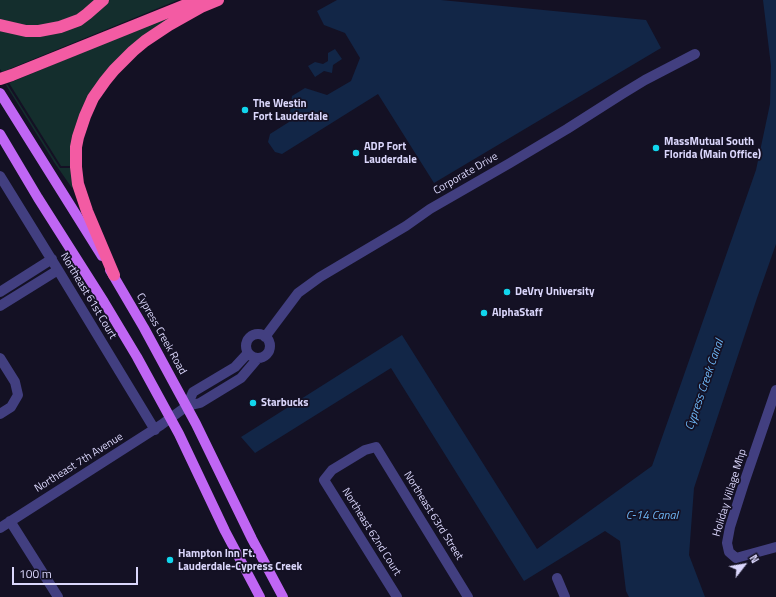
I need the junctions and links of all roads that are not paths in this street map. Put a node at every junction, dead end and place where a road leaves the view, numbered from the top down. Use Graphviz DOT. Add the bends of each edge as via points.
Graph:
graph roads {
  1 [pos="103,0"];
  2 [pos="198,0"];
  3 [pos="218,0"];
  4 [pos="0,25"];
  5 [pos="695,54"];
  6 [pos="0,79"];
  7 [pos="0,93"];
  8 [pos="0,134"];
  9 [pos="0,176"];
  10 [pos="52,259"];
  11 [pos="58,270"];
  12 [pos="114,275"];
  13 [pos="0,292"];
  14 [pos="0,306"];
  15 [pos="265,336"];
  16 [pos="248,353"];
  17 [pos="0,358"];
  18 [pos="258,358"];
  19 [pos="775,395"];
  20 [pos="187,406"];
  21 [pos="0,414"];
  22 [pos="170,419"];
  23 [pos="155,430"];
  24 [pos="376,447"];
  25 [pos="10,521"];
  26 [pos="0,528"];
  27 [pos="776,547"];
  28 [pos="557,578"];
  29 [pos="464,596"];
  30 [pos="58,597"];
  31 [pos="260,597"];
  32 [pos="283,597"];
  33 [pos="397,597"];
  34 [pos="565,597"];
  1 -- 4 [label="highway" via="79,20 60,27 26,31"];
  2 -- 6 [label="highway"];
  3 -- 12 [label="highway" via="169,25 133,51 105,81 84,116 76,147 78,184"];
  5 -- 15 [label="street, Corporate Drive" via="645,80 320,276 298,292"];
  7 -- 12 [label="main road, Cypress Creek Road"];
  8 -- 22 [label="main road" via="122,332"];
  9 -- 10 [label="street, Northeast 61st Court"];
  10 -- 11 [label="street, Northeast 61st Court"];
  10 -- 13 [label="street"];
  11 -- 14 [label="street"];
  11 -- 23 [label="street, Northeast 61st Court"];
  12 -- 20 [label="main road, Cypress Creek Road"];
  15 -- 16 [label="street" via="251,336 246,346"];
  15 -- 18 [label="street" via="270,343 270,350 265,356"];
  16 -- 18 [label="street"];
  16 -- 20 [label="street" via="235,367 194,392"];
  17 -- 21 [label="street" via="15,382 18,395 11,407"];
  18 -- 20 [label="street" via="241,378 200,404"];
  19 -- 27 [label="street, Holiday Village Mhp" via="744,483 727,544 729,552 736,558"];
  20 -- 22 [label="street"];
  20 -- 32 [label="main road, Cypress Creek Road" via="248,532"];
  22 -- 23 [label="street, Northeast 7th Avenue"];
  22 -- 31 [label="main road"];
  23 -- 25 [label="street, Northeast 7th Avenue"];
  24 -- 29 [label="street, Northeast 63rd Street"];
  24 -- 33 [label="street, Northeast 62nd Court" via="365,450 332,470 324,480"];
  25 -- 26 [label="street, Northeast 7th Avenue"];
  25 -- 30 [label="street"];
  28 -- 34 [label="street"];
}
